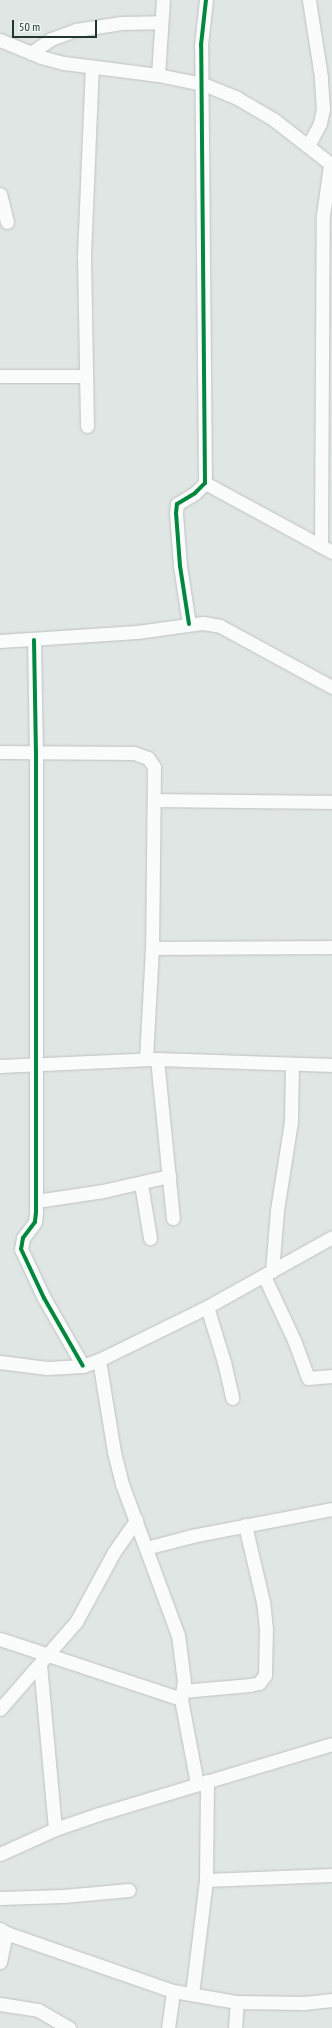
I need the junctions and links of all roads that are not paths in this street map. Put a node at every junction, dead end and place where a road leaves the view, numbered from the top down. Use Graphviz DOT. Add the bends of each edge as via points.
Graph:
graph roads {
  1 [pos="163,0"];
  2 [pos="206,0"];
  3 [pos="309,0"];
  4 [pos="160,22"];
  5 [pos="0,40"];
  6 [pos="30,53"];
  7 [pos="92,67"];
  8 [pos="158,75"];
  9 [pos="203,84"];
  10 [pos="308,146"];
  11 [pos="331,165"];
  12 [pos="0,194"];
  13 [pos="7,222"];
  14 [pos="0,376"];
  15 [pos="84,376"];
  16 [pos="327,379"];
  17 [pos="87,426"];
  18 [pos="205,483"];
  19 [pos="327,549"];
  20 [pos="189,624"];
  21 [pos="34,640"];
  22 [pos="0,641"];
  23 [pos="332,687"];
  24 [pos="36,751"];
  25 [pos="0,752"];
  26 [pos="154,800"];
  27 [pos="332,802"];
  28 [pos="152,948"];
  29 [pos="332,948"];
  30 [pos="152,1059"];
  31 [pos="292,1065"];
  32 [pos="332,1065"];
  33 [pos="0,1066"];
  34 [pos="35,1066"];
  35 [pos="169,1176"];
  36 [pos="141,1184"];
  37 [pos="36,1201"];
  38 [pos="173,1218"];
  39 [pos="332,1236"];
  40 [pos="150,1238"];
  41 [pos="268,1273"];
  42 [pos="207,1307"];
  43 [pos="99,1360"];
  44 [pos="0,1362"];
  45 [pos="83,1366"];
  46 [pos="332,1376"];
  47 [pos="232,1398"];
  48 [pos="332,1509"];
  49 [pos="136,1520"];
  50 [pos="245,1525"];
  51 [pos="146,1548"];
  52 [pos="0,1639"];
  53 [pos="43,1660"];
  54 [pos="182,1695"];
  55 [pos="0,1709"];
  56 [pos="332,1744"];
  57 [pos="202,1783"];
  58 [pos="55,1829"];
  59 [pos="0,1854"];
  60 [pos="332,1875"];
  61 [pos="206,1880"];
  62 [pos="129,1890"];
  63 [pos="0,1898"];
  64 [pos="3,1931"];
  65 [pos="0,1962"];
  66 [pos="173,1991"];
  67 [pos="192,1994"];
  68 [pos="332,2000"];
  69 [pos="237,2002"];
  70 [pos="0,2004"];
  71 [pos="69,2028"];
  72 [pos="168,2028"];
  73 [pos="235,2028"];
  1 -- 4 [label="street"];
  2 -- 9 [label="street" via="202,17"];
  3 -- 10 [label="street" via="321,76 323,109 320,123"];
  4 -- 6 [label="street" via="121,23 76,30 51,39"];
  4 -- 8 [label="street"];
  5 -- 6 [label="street"];
  6 -- 7 [label="street" via="64,63"];
  7 -- 8 [label="street"];
  7 -- 15 [label="street" via="84,255"];
  8 -- 9 [label="street"];
  9 -- 10 [label="street" via="237,98 273,119"];
  9 -- 18 [label="street"];
  10 -- 11 [label="street"];
  11 -- 16 [label="street" via="323,215"];
  12 -- 13 [label="street"];
  14 -- 15 [label="street"];
  15 -- 17 [label="street"];
  16 -- 19 [label="street"];
  18 -- 19 [label="street"];
  18 -- 20 [label="street" via="177,504 180,566"];
  20 -- 21 [label="street" via="137,632"];
  20 -- 23 [label="street" via="220,626"];
  21 -- 22 [label="street"];
  21 -- 24 [label="street"];
  24 -- 25 [label="street"];
  24 -- 26 [label="street" via="134,754 148,758 154,767"];
  24 -- 34 [label="street"];
  26 -- 27 [label="street"];
  26 -- 28 [label="street"];
  28 -- 29 [label="street"];
  28 -- 30 [label="street"];
  30 -- 31 [label="street"];
  30 -- 34 [label="street"];
  30 -- 35 [label="street"];
  31 -- 32 [label="street"];
  31 -- 41 [label="street" via="290,1122"];
  33 -- 34 [label="street"];
  34 -- 37 [label="street"];
  35 -- 36 [label="street"];
  35 -- 38 [label="street"];
  36 -- 37 [label="street"];
  36 -- 40 [label="street"];
  37 -- 45 [label="street" via="35,1222 23,1238 21,1249 44,1298"];
  39 -- 41 [label="street"];
  41 -- 42 [label="street"];
  41 -- 46 [label="street" via="308,1378"];
  42 -- 43 [label="street"];
  42 -- 47 [label="street"];
  43 -- 45 [label="street"];
  43 -- 49 [label="street" via="114,1452 122,1484"];
  44 -- 45 [label="street" via="47,1368"];
  48 -- 50 [label="street"];
  49 -- 51 [label="street"];
  49 -- 53 [label="street" via="114,1552 76,1622"];
  50 -- 51 [label="street"];
  50 -- 54 [label="street" via="263,1602 266,1629 265,1675 259,1683"];
  51 -- 54 [label="street" via="178,1635"];
  52 -- 53 [label="street"];
  53 -- 54 [label="street"];
  53 -- 55 [label="street"];
  53 -- 58 [label="street"];
  54 -- 57 [label="street"];
  56 -- 57 [label="street"];
  57 -- 58 [label="street"];
  57 -- 61 [label="street"];
  58 -- 59 [label="street"];
  60 -- 61 [label="street"];
  61 -- 67 [label="street"];
  62 -- 63 [label="street"];
  64 -- 65 [label="street"];
  64 -- 66 [label="street"];
  66 -- 67 [label="street"];
  66 -- 72 [label="street"];
  67 -- 69 [label="street"];
  68 -- 69 [label="street" via="304,2003"];
  69 -- 73 [label="street"];
  70 -- 71 [label="street" via="38,2010"];
}
